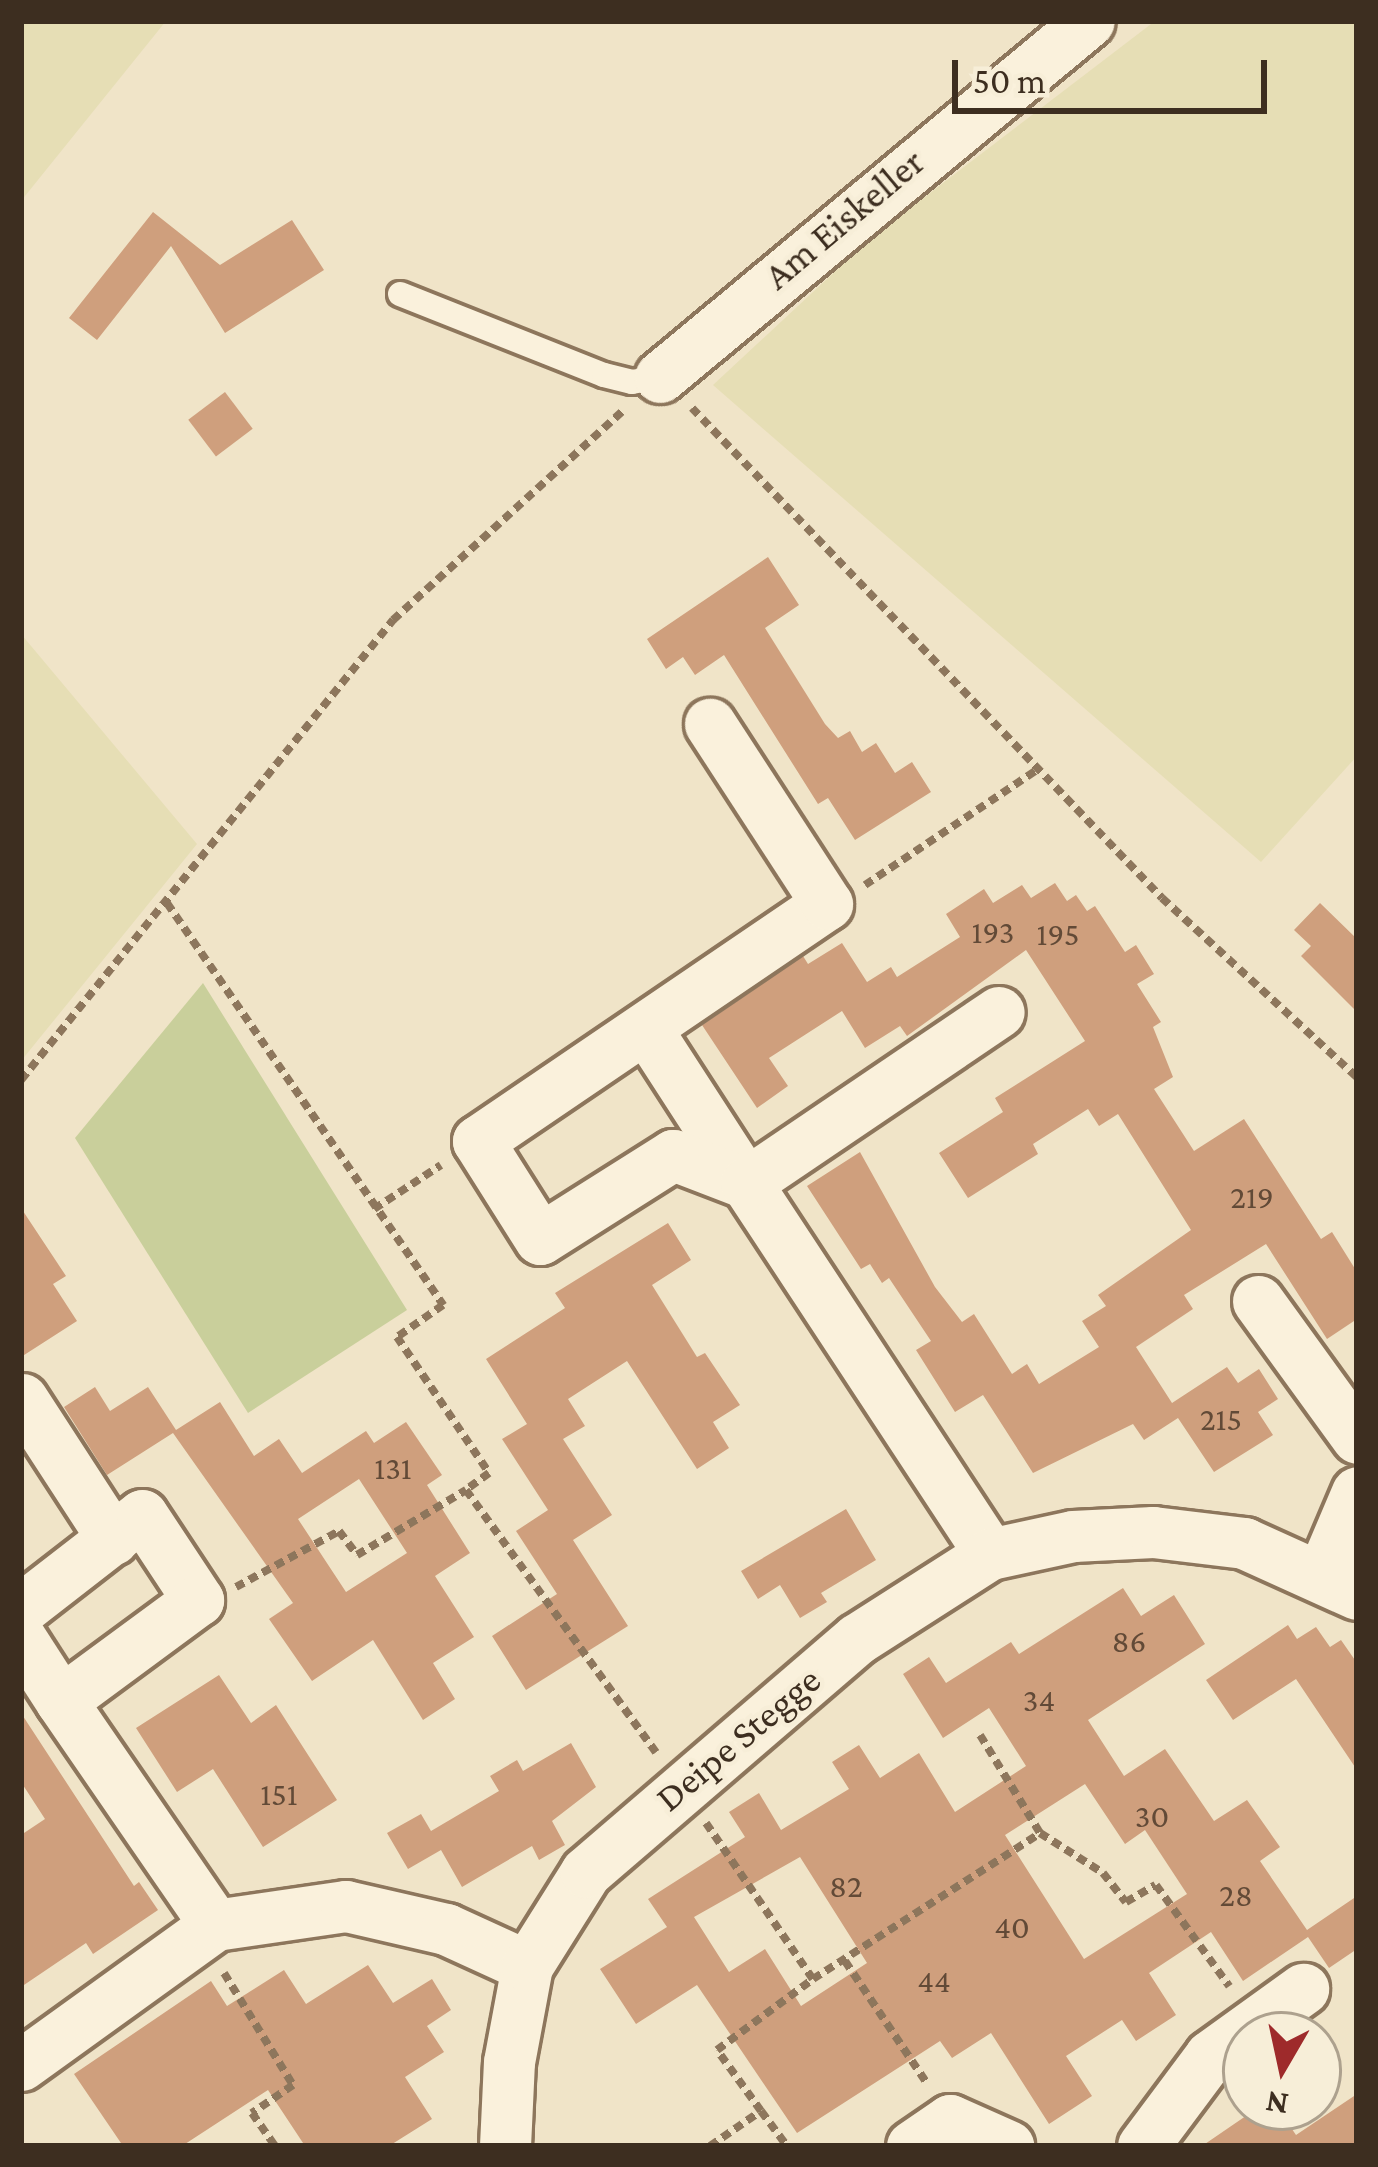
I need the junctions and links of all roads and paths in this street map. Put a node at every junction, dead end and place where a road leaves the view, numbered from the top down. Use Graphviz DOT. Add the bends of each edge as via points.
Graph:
graph roads {
  1 [pos="1089,21"];
  2 [pos="400,294"];
  3 [pos="660,377"];
  4 [pos="710,724"];
  5 [pos="1038,770"];
  6 [pos="167,903"];
  7 [pos="827,904"];
  8 [pos="999,1012"];
  9 [pos="647,1030"];
  10 [pos="1357,1077"];
  11 [pos="21,1080"];
  12 [pos="478,1141"];
  13 [pos="746,1183"];
  14 [pos="374,1209"];
  15 [pos="1258,1301"];
  16 [pos="22,1400"];
  17 [pos="1357,1438"];
  18 [pos="466,1490"];
  19 [pos="1357,1492"];
  20 [pos="113,1539"];
  21 [pos="990,1553"];
  22 [pos="1339,1586"];
  23 [pos="198,1600"];
  24 [pos="21,1609"];
  25 [pos="21,1640"];
  26 [pos="61,1700"];
  27 [pos="980,1735"];
  28 [pos="680,1785"];
  29 [pos="1040,1833"];
  30 [pos="215,1925"];
  31 [pos="845,1961"];
  32 [pos="527,1966"];
  33 [pos="814,1979"];
  34 [pos="1303,1989"];
  35 [pos="1248,2011"];
  36 [pos="1270,2011"];
  37 [pos="1222,2047"];
  38 [pos="21,2065"];
  39 [pos="761,2111"];
  40 [pos="931,2133"];
  41 [pos="274,2146"];
  42 [pos="505,2146"];
  43 [pos="710,2146"];
  44 [pos="787,2146"];
  45 [pos="1008,2146"];
  46 [pos="1143,2146"];
  1 -- 3 [label="street, Am Eiskeller"];
  2 -- 3 [label="lane" via="604,375"];
  3 -- 5 [label="path" via="769,479"];
  3 -- 6 [label="path" via="393,620"];
  4 -- 7 [label="street"];
  5 -- 7 [label="path"];
  5 -- 10 [label="path" via="1162,898"];
  6 -- 11 [label="path"];
  6 -- 14 [label="path"];
  7 -- 9 [label="street"];
  8 -- 13 [label="street"];
  9 -- 12 [label="street"];
  9 -- 13 [label="street"];
  12 -- 13 [label="street" via="540,1239 673,1155"];
  12 -- 14 [label="path"];
  13 -- 21 [label="street"];
  14 -- 18 [label="path" via="443,1305 397,1337 489,1473"];
  15 -- 17 [label="street"];
  16 -- 20 [label="street"];
  18 -- 23 [label="path" via="357,1556 339,1531 245,1584"];
  18 -- 28 [label="path"];
  19 -- 22 [label="street, Deipe Stegge"];
  20 -- 23 [label="street" via="142,1515"];
  20 -- 24 [label="street"];
  21 -- 22 [label="street, Deipe Stegge" via="1073,1535 1153,1532 1244,1544"];
  21 -- 28 [label="street, Deipe Stegge" via="857,1640"];
  23 -- 26 [label="street"];
  25 -- 26 [label="street"];
  26 -- 30 [label="street"];
  27 -- 29 [label="path"];
  28 -- 32 [label="street, Deipe Stegge" via="586,1872"];
  28 -- 33 [label="path"];
  29 -- 31 [label="path"];
  29 -- 35 [label="path" via="1103,1873 1126,1902 1156,1885"];
  30 -- 32 [label="street" via="346,1906 446,1929"];
  30 -- 38 [label="street"];
  30 -- 41 [label="path" via="218,1963 293,2085 252,2113"];
  31 -- 33 [label="path"];
  31 -- 40 [label="path"];
  32 -- 42 [label="street, Deipe Stegge" via="509,2062"];
  33 -- 39 [label="path" via="717,2050"];
  34 -- 36 [label="street"];
  37 -- 46 [label="street"];
  39 -- 43 [label="path"];
  39 -- 44 [label="path"];
  40 -- 45 [label="street"];
}
